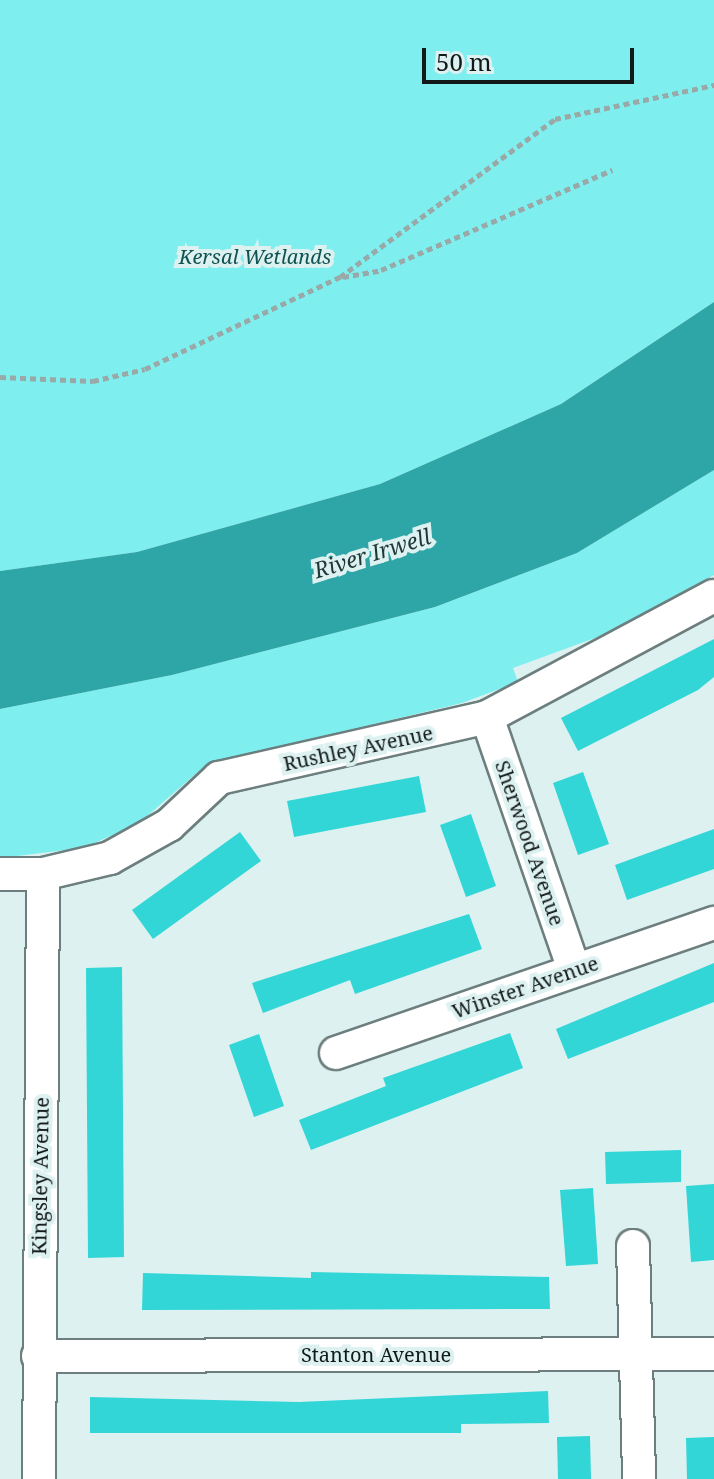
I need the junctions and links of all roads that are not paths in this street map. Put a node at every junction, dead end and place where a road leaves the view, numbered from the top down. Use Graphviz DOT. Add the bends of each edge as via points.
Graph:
graph roads {
  1 [pos="714,596"];
  2 [pos="487,717"];
  3 [pos="0,874"];
  4 [pos="43,874"];
  5 [pos="714,923"];
  6 [pos="574,969"];
  7 [pos="336,1053"];
  8 [pos="633,1246"];
  9 [pos="638,1353"];
  10 [pos="714,1354"];
  11 [pos="38,1356"];
  12 [pos="39,1479"];
  13 [pos="639,1479"];
  1 -- 2 [label="street, Rushley Avenue"];
  2 -- 4 [label="street, Rushley Avenue" via="219,778 141,843"];
  2 -- 6 [label="street, Sherwood Avenue"];
  3 -- 4 [label="street, Rushley Avenue"];
  4 -- 11 [label="street, Kingsley Avenue"];
  5 -- 6 [label="street, Winster Avenue"];
  6 -- 7 [label="street, Winster Avenue"];
  8 -- 9 [label="street"];
  9 -- 10 [label="street, Stanton Avenue"];
  9 -- 11 [label="street, Stanton Avenue"];
  9 -- 13 [label="street"];
  11 -- 12 [label="street, Kingsley Avenue"];
}
